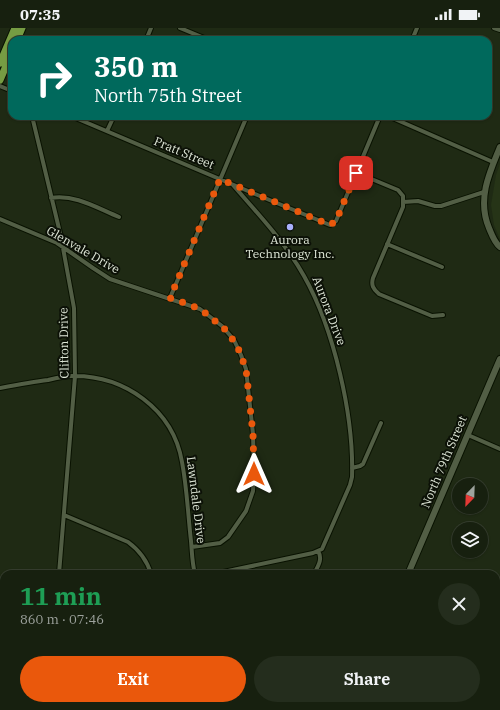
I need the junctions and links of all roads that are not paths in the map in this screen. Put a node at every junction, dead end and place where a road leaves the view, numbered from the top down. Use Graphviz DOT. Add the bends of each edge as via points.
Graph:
graph roads {
  1 [pos="180,28"];
  2 [pos="494,28"];
  3 [pos="500,30"];
  4 [pos="199,36"];
  5 [pos="8,44"];
  6 [pos="8,61"];
  7 [pos="0,63"];
  8 [pos="0,80"];
  9 [pos="33,120"];
  10 [pos="81,120"];
  11 [pos="112,120"];
  12 [pos="245,120"];
  13 [pos="378,120"];
  14 [pos="397,120"];
  15 [pos="107,131"];
  16 [pos="500,147"];
  17 [pos="493,162"];
  18 [pos="356,173"];
  19 [pos="220,179"];
  20 [pos="233,185"];
  21 [pos="484,192"];
  22 [pos="51,198"];
  23 [pos="403,202"];
  24 [pos="119,217"];
  25 [pos="0,219"];
  26 [pos="387,244"];
  27 [pos="500,247"];
  28 [pos="63,248"];
  29 [pos="442,267"];
  30 [pos="170,298"];
  31 [pos="443,316"];
  32 [pos="500,359"];
  33 [pos="75,376"];
  34 [pos="0,388"];
  35 [pos="381,423"];
  36 [pos="468,435"];
  37 [pos="500,449"];
  38 [pos="352,468"];
  39 [pos="64,515"];
  40 [pos="192,547"];
  41 [pos="318,551"];
  42 [pos="59,570"];
  43 [pos="149,570"];
  44 [pos="195,570"];
  45 [pos="232,570"];
  46 [pos="316,570"];
  47 [pos="410,570"];
  1 -- 4 [label="street"];
  2 -- 3 [label="street"];
  5 -- 7 [label="main road"];
  6 -- 8 [label="main road"];
  9 -- 22 [label="street, Clifton Drive"];
  10 -- 15 [label="street, Pratt Street"];
  11 -- 15 [label="street"];
  12 -- 19 [label="street"];
  13 -- 18 [label="street"];
  14 -- 17 [label="street"];
  15 -- 19 [label="street, Pratt Street"];
  16 -- 17 [label="street"];
  17 -- 21 [label="street"];
  18 -- 20 [label="street, Pratt Street" via="336,221 328,225"];
  18 -- 23 [label="street" via="398,190 403,196"];
  19 -- 20 [label="street, Pratt Street"];
  19 -- 30 [label="street"];
  20 -- 38 [label="street, Aurora Drive" via="285,247 304,275 316,301 343,387 349,422"];
  21 -- 23 [label="street" via="441,206 418,201"];
  21 -- 27 [label="street" via="486,223 493,239"];
  22 -- 24 [label="street" via="73,198"];
  22 -- 28 [label="street, Clifton Drive"];
  23 -- 26 [label="street"];
  25 -- 28 [label="street, Glenvale Drive"];
  26 -- 29 [label="street"];
  26 -- 31 [label="street" via="373,278 373,288 379,294 432,316"];
  28 -- 30 [label="street, Glenvale Drive" via="110,278"];
  28 -- 33 [label="street, Clifton Drive" via="74,308"];
  30 -- 40 [label="street, Glenvale Drive" via="207,314 234,340 246,369 253,434 254,484 246,511 225,540 217,544"];
  32 -- 36 [label="street, North 79th Street"];
  33 -- 34 [label="street, Lawndale Drive"];
  33 -- 39 [label="street, Clifton Drive"];
  33 -- 40 [label="street, Lawndale Drive" via="103,379 128,389 149,403 166,423 176,440 182,460"];
  35 -- 38 [label="street" via="363,464"];
  36 -- 37 [label="street"];
  36 -- 47 [label="street, North 79th Street"];
  38 -- 41 [label="street, Aurora Drive" via="350,485 322,549"];
  39 -- 42 [label="street, Clifton Drive"];
  39 -- 43 [label="street" via="128,542 145,559"];
  40 -- 44 [label="street, Lawndale Drive"];
  41 -- 45 [label="street"];
  41 -- 46 [label="street" via="321,555"];
}
